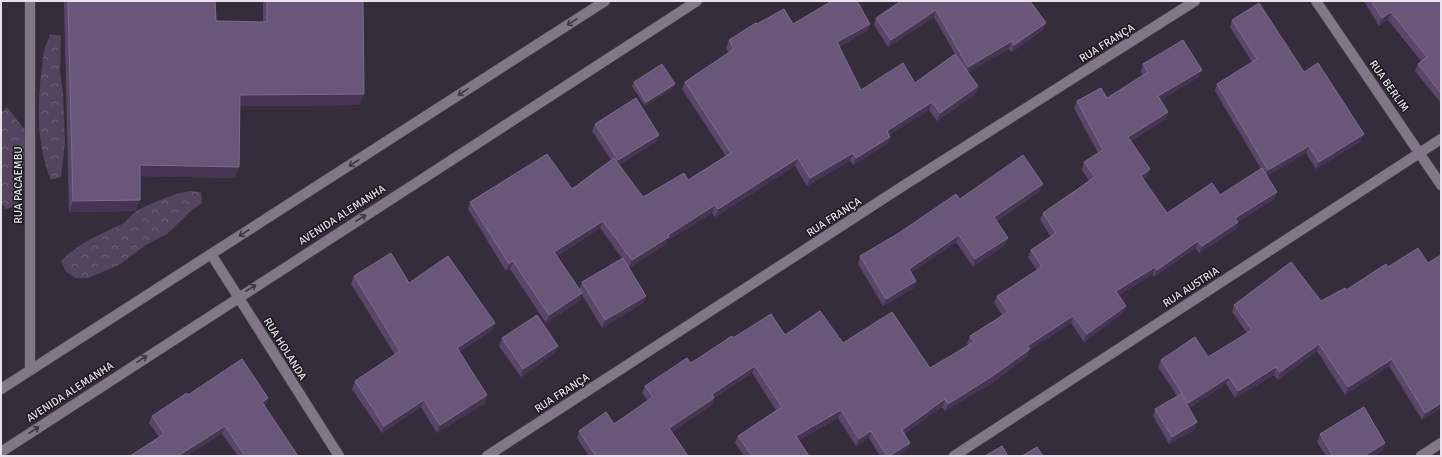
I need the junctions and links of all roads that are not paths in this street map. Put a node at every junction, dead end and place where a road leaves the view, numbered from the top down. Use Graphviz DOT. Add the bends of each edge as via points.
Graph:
graph roads {
  1 [pos="30,1"];
  2 [pos="605,1"];
  3 [pos="697,1"];
  4 [pos="1195,1"];
  5 [pos="1316,1"];
  6 [pos="1441,139"];
  7 [pos="1421,152"];
  8 [pos="1441,185"];
  9 [pos="211,254"];
  10 [pos="238,297"];
  11 [pos="30,370"];
  12 [pos="1,389"];
  13 [pos="1441,443"];
  14 [pos="1,452"];
  15 [pos="339,456"];
  16 [pos="487,456"];
  17 [pos="954,456"];
  18 [pos="1421,456"];
  1 -- 11 [label="street, RUA PACAEMBU"];
  2 -- 9 [label="street, one-way"];
  10 -- 3 [label="street, AVENIDA ALEMANHA, one-way"];
  4 -- 16 [label="street, RUA FRANÇA" via="896,190"];
  5 -- 7 [label="street, RUA BERLIM"];
  6 -- 7 [label="street, RUA AUSTRIA"];
  7 -- 8 [label="street, RUA BERLIM"];
  7 -- 17 [label="street, RUA AUSTRIA"];
  9 -- 10 [label="street, RUA HOLANDA"];
  9 -- 11 [label="street"];
  14 -- 10 [label="street, AVENIDA ALEMANHA, one-way"];
  10 -- 15 [label="street, RUA HOLANDA"];
  11 -- 12 [label="street"];
  13 -- 18 [label="street"];
}
